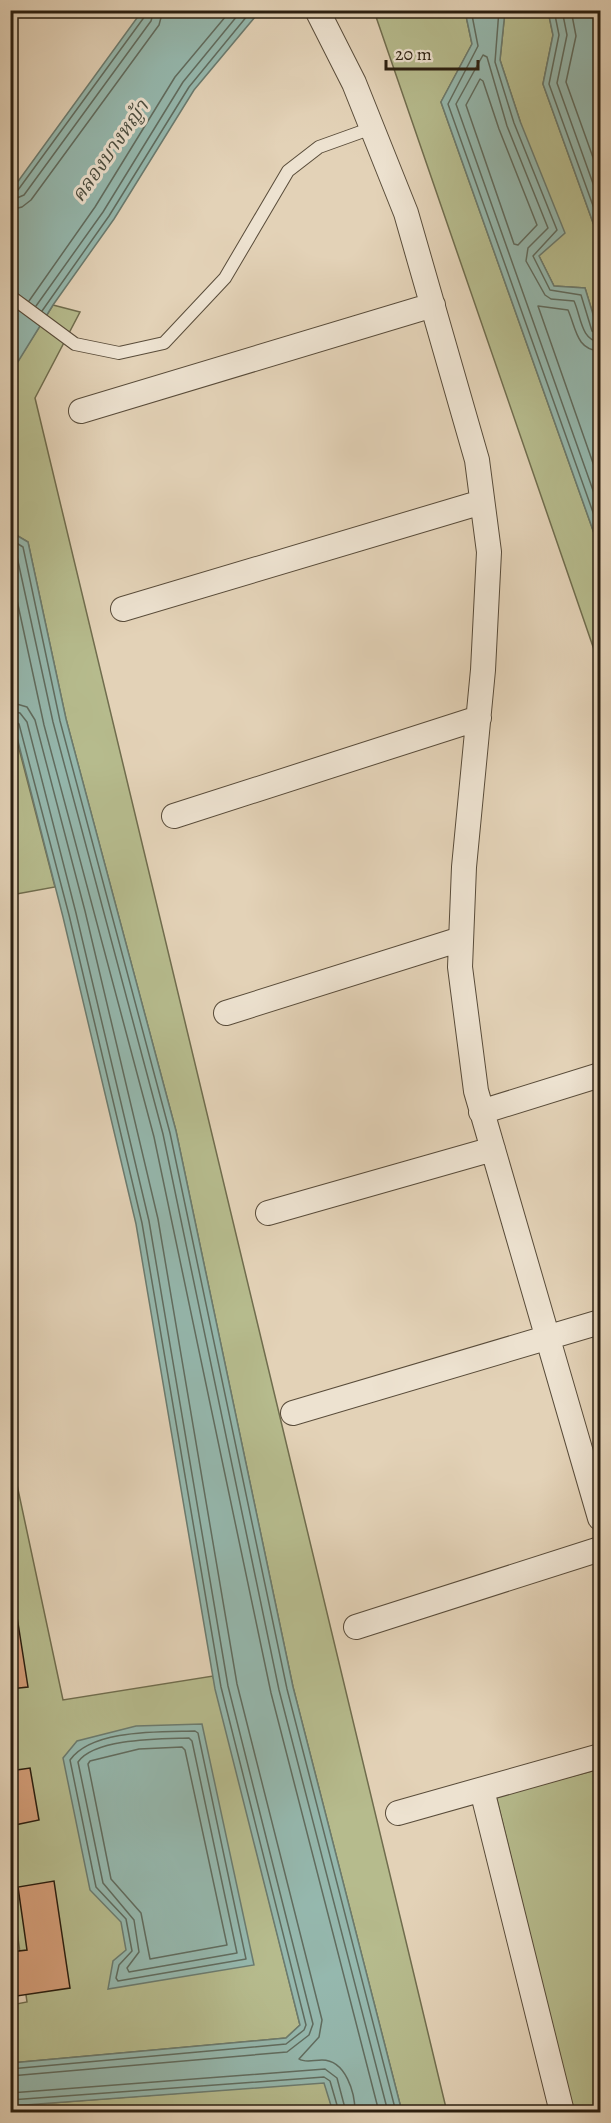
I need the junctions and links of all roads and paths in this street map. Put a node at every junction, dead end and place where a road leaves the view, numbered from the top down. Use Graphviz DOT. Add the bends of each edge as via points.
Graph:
graph roads {
  1 [pos="317,10"];
  2 [pos="372,128"];
  3 [pos="10,296"];
  4 [pos="433,305"];
  5 [pos="81,411"];
  6 [pos="482,502"];
  7 [pos="123,609"];
  8 [pos="479,718"];
  9 [pos="174,816"];
  10 [pos="462,939"];
  11 [pos="226,1013"];
  12 [pos="600,1075"];
  13 [pos="482,1112"];
  14 [pos="493,1149"];
  15 [pos="268,1213"];
  16 [pos="600,1322"];
  17 [pos="548,1338"];
  18 [pos="293,1413"];
  19 [pos="600,1518"];
  20 [pos="600,1549"];
  21 [pos="356,1627"];
  22 [pos="600,1756"];
  23 [pos="482,1790"];
  24 [pos="398,1814"];
  25 [pos="562,2112"];
  1 -- 2 [label="street"];
  2 -- 3 [label="lane" via="319,147 288,171 225,278 164,343 119,353 75,344"];
  2 -- 4 [label="street" via="406,213"];
  4 -- 5 [label="street"];
  4 -- 6 [label="street" via="477,460"];
  6 -- 7 [label="street"];
  6 -- 8 [label="street" via="489,552"];
  8 -- 9 [label="street"];
  8 -- 10 [label="street" via="464,867"];
  10 -- 11 [label="street"];
  10 -- 13 [label="street" via="460,967"];
  12 -- 13 [label="street"];
  13 -- 14 [label="street"];
  14 -- 15 [label="street"];
  14 -- 17 [label="street"];
  16 -- 17 [label="street"];
  17 -- 18 [label="street"];
  17 -- 19 [label="street"];
  20 -- 21 [label="street"];
  22 -- 23 [label="street"];
  23 -- 24 [label="street"];
  23 -- 25 [label="street"];
}
